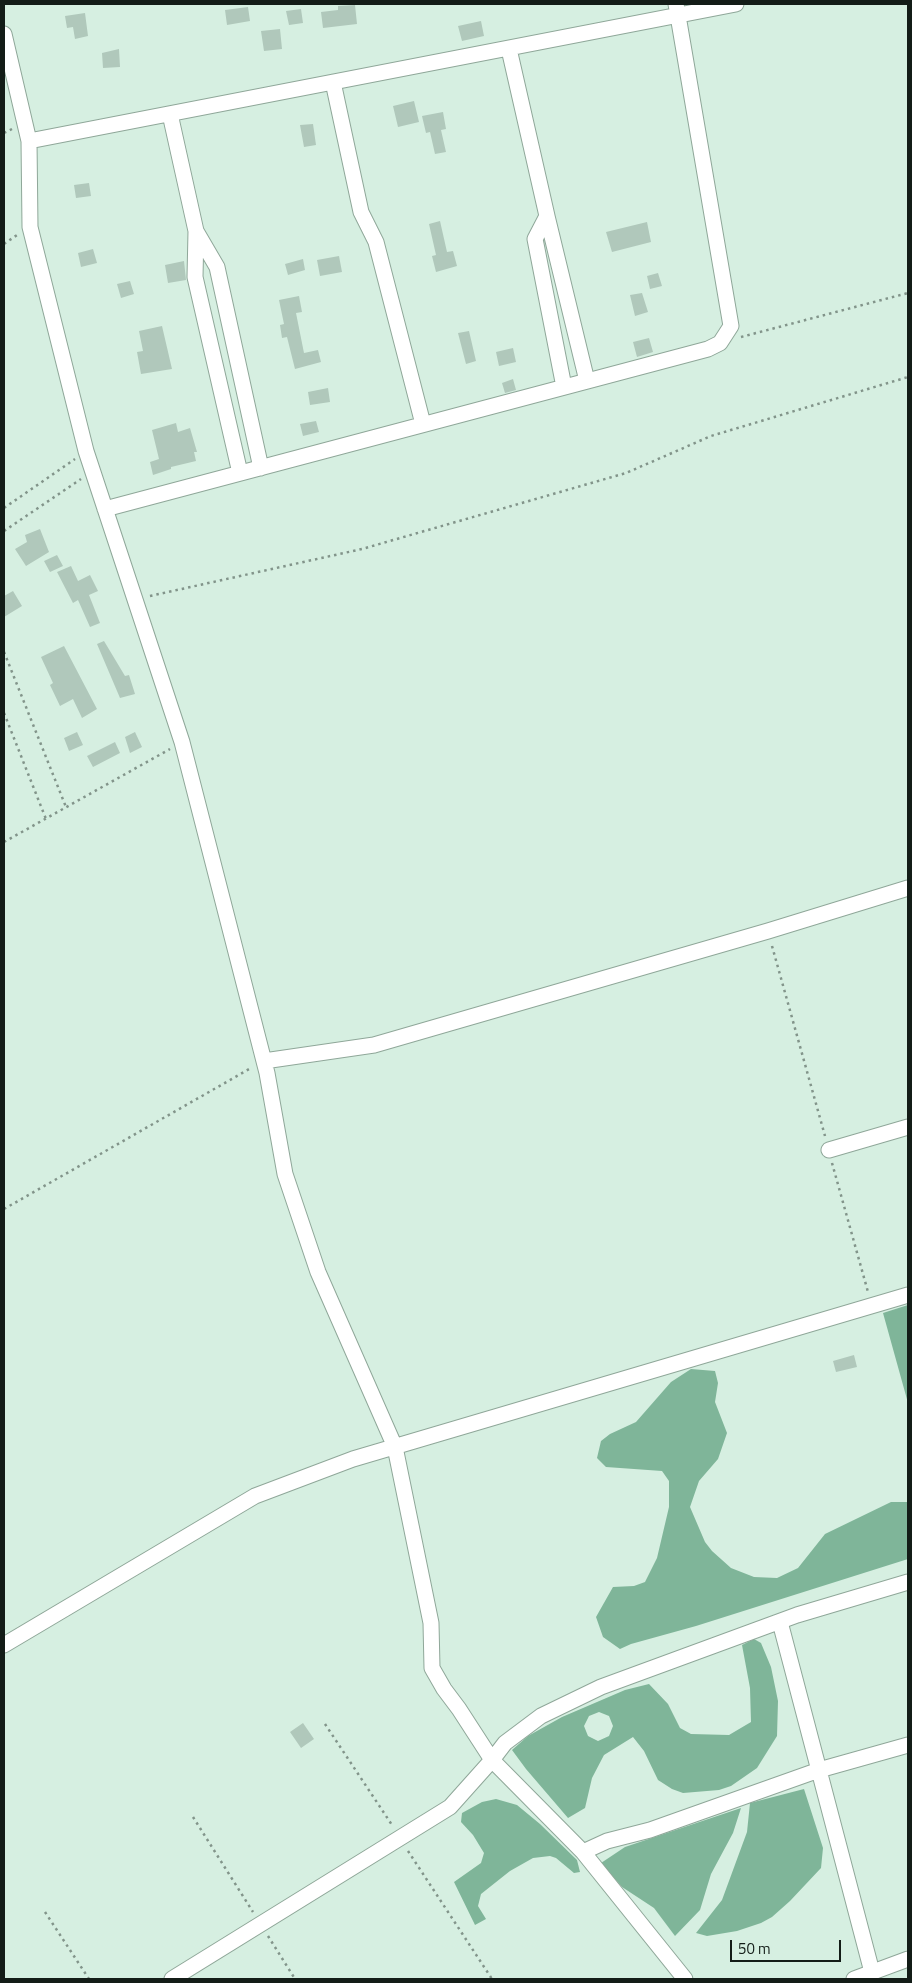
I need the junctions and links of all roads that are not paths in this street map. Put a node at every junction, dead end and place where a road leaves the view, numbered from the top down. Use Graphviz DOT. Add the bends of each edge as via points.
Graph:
graph roads {
  1 [pos="736,4"];
  2 [pos="678,10"];
  3 [pos="4,34"];
  4 [pos="509,49"];
  5 [pos="333,82"];
  6 [pos="170,114"];
  7 [pos="29,141"];
  8 [pos="547,216"];
  9 [pos="196,231"];
  10 [pos="587,381"];
  11 [pos="564,387"];
  12 [pos="423,424"];
  13 [pos="261,468"];
  14 [pos="240,473"];
  15 [pos="105,509"];
  16 [pos="908,888"];
  17 [pos="264,1061"];
  18 [pos="908,1127"];
  19 [pos="829,1150"];
  20 [pos="908,1295"];
  21 [pos="395,1447"];
  22 [pos="908,1582"];
  23 [pos="780,1622"];
  24 [pos="4,1645"];
  25 [pos="908,1744"];
  26 [pos="492,1760"];
  27 [pos="819,1770"];
  28 [pos="582,1852"];
  29 [pos="908,1959"];
  30 [pos="872,1972"];
  31 [pos="172,1979"];
  32 [pos="685,1979"];
  33 [pos="854,1979"];
  1 -- 2 [label="street"];
  2 -- 4 [label="street"];
  2 -- 10 [label="street" via="731,326 720,343 708,349"];
  3 -- 7 [label="street"];
  4 -- 5 [label="street"];
  4 -- 8 [label="street"];
  5 -- 6 [label="street"];
  5 -- 12 [label="street" via="361,212 376,242"];
  6 -- 7 [label="street"];
  6 -- 9 [label="street"];
  7 -- 15 [label="street" via="30,227 86,451"];
  8 -- 10 [label="street"];
  8 -- 11 [label="street" via="535,238"];
  9 -- 13 [label="street" via="217,267"];
  9 -- 14 [label="street" via="195,277"];
  10 -- 11 [label="street"];
  11 -- 12 [label="street"];
  12 -- 13 [label="street"];
  13 -- 14 [label="street"];
  14 -- 15 [label="street"];
  15 -- 17 [label="street" via="182,742"];
  16 -- 17 [label="street" via="374,1045"];
  17 -- 21 [label="street" via="285,1174 318,1272"];
  18 -- 19 [label="street"];
  20 -- 21 [label="street"];
  21 -- 24 [label="street" via="353,1459 255,1496"];
  21 -- 26 [label="street" via="431,1624 432,1668"];
  22 -- 23 [label="street"];
  23 -- 26 [label="street" via="600,1687 540,1716 505,1743"];
  23 -- 27 [label="street"];
  25 -- 27 [label="street"];
  26 -- 28 [label="street"];
  26 -- 31 [label="street" via="450,1807"];
  27 -- 28 [label="street"];
  27 -- 30 [label="street"];
  28 -- 32 [label="street"];
  29 -- 30 [label="street"];
  30 -- 33 [label="street"];
}
